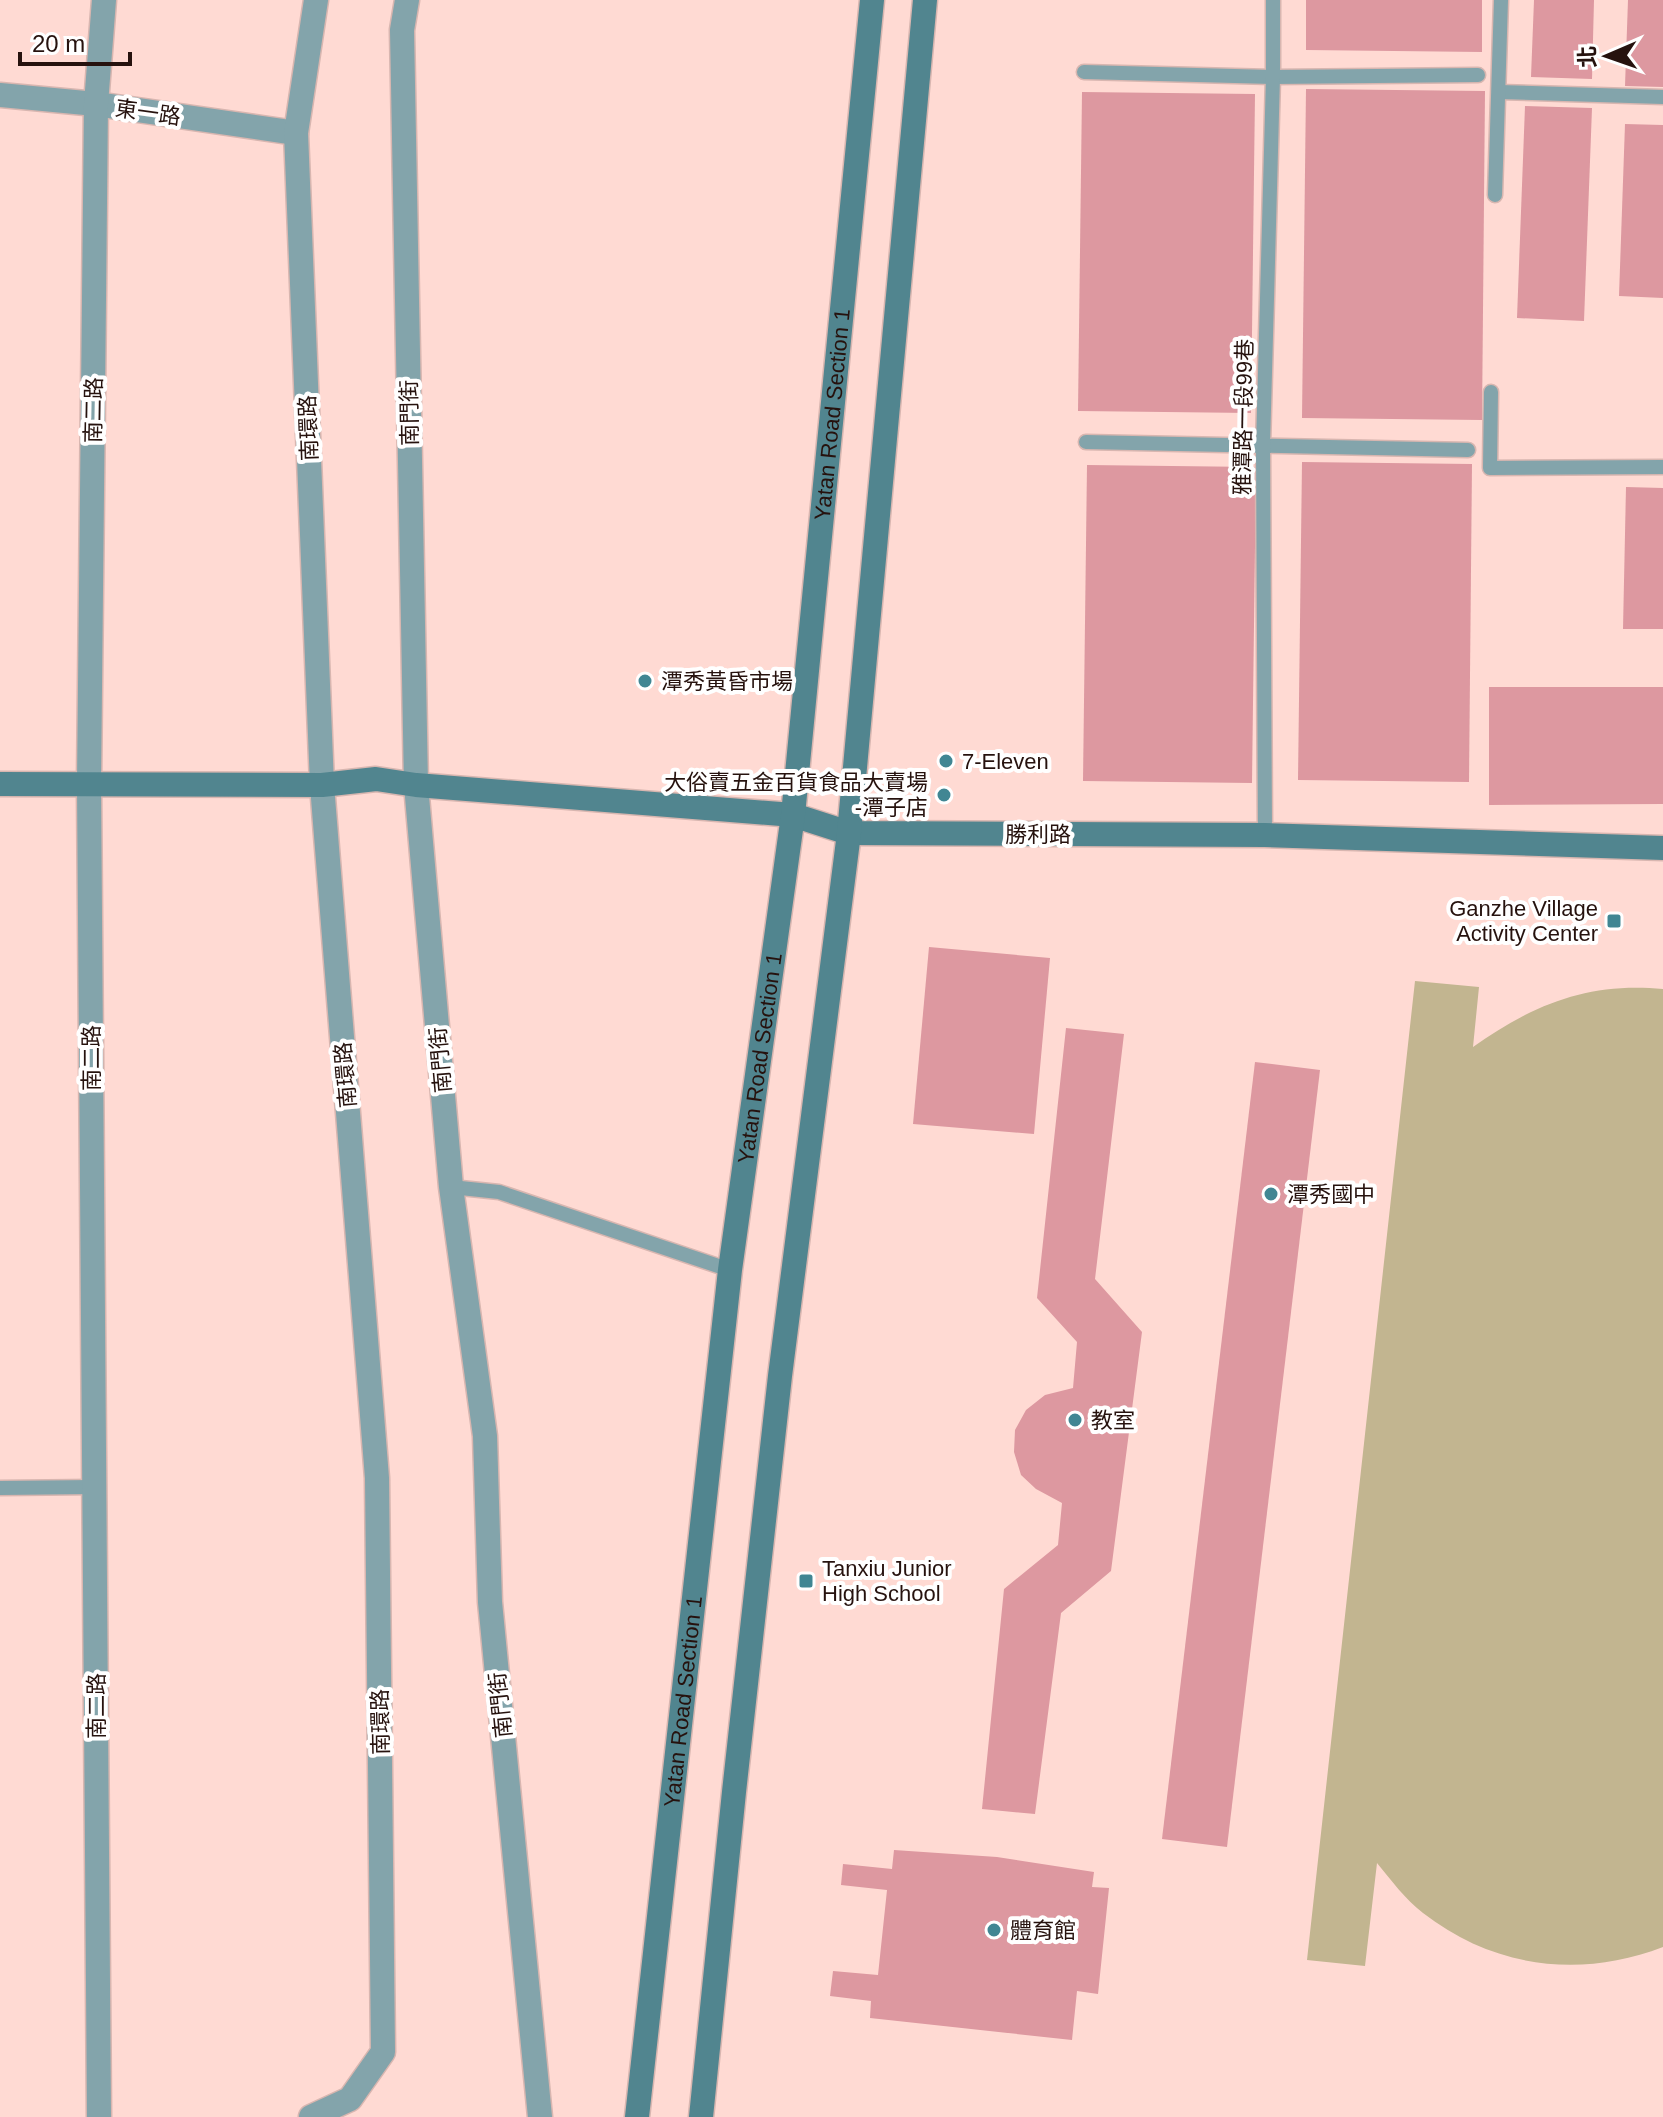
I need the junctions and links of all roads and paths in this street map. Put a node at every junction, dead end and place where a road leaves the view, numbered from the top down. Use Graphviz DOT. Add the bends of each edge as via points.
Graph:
graph roads {
  1 [pos="104,0"];
  2 [pos="316,0"];
  3 [pos="407,0"];
  4 [pos="872,0"];
  5 [pos="925,0"];
  6 [pos="1273,0"];
  7 [pos="1501,0"];
  8 [pos="1084,72"];
  9 [pos="1478,75"];
  10 [pos="1273,77"];
  11 [pos="1499,92"];
  12 [pos="0,95"];
  13 [pos="1663,97"];
  14 [pos="96,104"];
  15 [pos="296,133"];
  16 [pos="1495,195"];
  17 [pos="1491,392"];
  18 [pos="1086,442"];
  19 [pos="1263,446"];
  20 [pos="1468,450"];
  21 [pos="1663,467"];
  22 [pos="0,784"];
  23 [pos="89,784"];
  24 [pos="322,785"];
  25 [pos="416,785"];
  26 [pos="793,815"];
  27 [pos="849,833"];
  28 [pos="1265,835"];
  29 [pos="1663,848"];
  30 [pos="451,1187"];
  31 [pos="730,1270"];
  32 [pos="94,1487"];
  33 [pos="0,1488"];
  34 [pos="99,2117"];
  35 [pos="311,2117"];
  36 [pos="540,2117"];
  37 [pos="637,2117"];
  38 [pos="701,2117"];
  1 -- 14 [label="street, 南二路"];
  2 -- 15 [label="street, 南環路"];
  3 -- 25 [label="street, 南門街" via="402,30"];
  4 -- 26 [label="street, Yatan Road Section 1"];
  5 -- 27 [label="street"];
  6 -- 10 [label="lane, 雅潭路一段99巷"];
  7 -- 11 [label="lane"];
  8 -- 10 [label="lane"];
  9 -- 10 [label="lane"];
  10 -- 19 [label="lane, 雅潭路一段99巷"];
  11 -- 13 [label="lane"];
  11 -- 16 [label="lane"];
  12 -- 14 [label="street, 東一路"];
  14 -- 15 [label="street, 東一路"];
  14 -- 23 [label="street, 南二路"];
  15 -- 24 [label="street, 南環路"];
  17 -- 21 [label="lane" via="1490,468"];
  18 -- 19 [label="lane"];
  19 -- 20 [label="lane"];
  19 -- 28 [label="lane, 雅潭路一段99巷"];
  22 -- 23 [label="street, 勝利路"];
  23 -- 24 [label="street, 勝利路"];
  23 -- 32 [label="street, 南二路"];
  24 -- 25 [label="street, 勝利路" via="376,779"];
  24 -- 35 [label="street, 南環路" via="377,1478 383,2052 350,2099"];
  25 -- 26 [label="street, 勝利路"];
  25 -- 30 [label="street, 南門街"];
  26 -- 27 [label="street, 勝利路"];
  26 -- 31 [label="street, Yatan Road Section 1"];
  27 -- 28 [label="street, 勝利路"];
  27 -- 38 [label="street" via="778,1392"];
  28 -- 29 [label="street, 勝利路"];
  30 -- 31 [label="lane" via="499,1192"];
  30 -- 36 [label="street, 南門街" via="485,1436 490,1602"];
  31 -- 37 [label="street, Yatan Road Section 1"];
  32 -- 33 [label="lane"];
  32 -- 34 [label="street, 南二路"];
}
